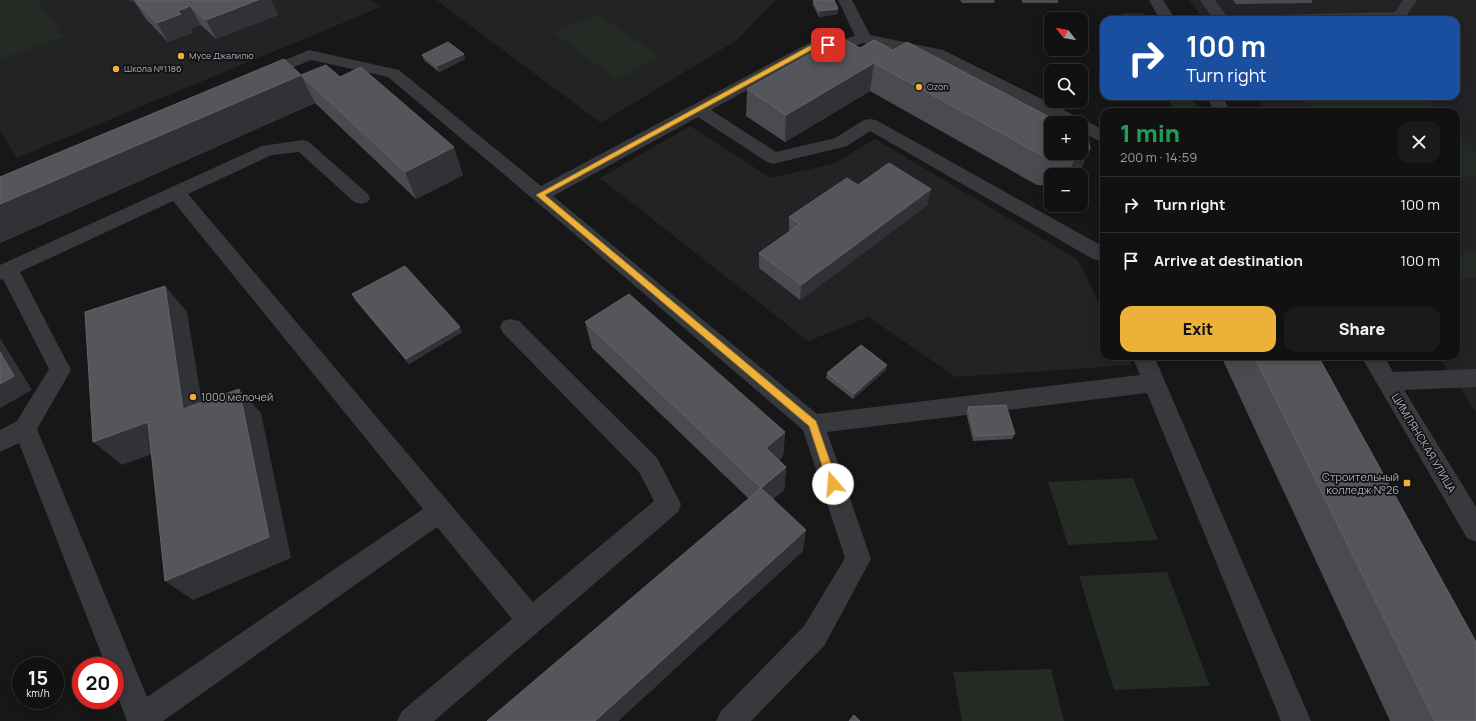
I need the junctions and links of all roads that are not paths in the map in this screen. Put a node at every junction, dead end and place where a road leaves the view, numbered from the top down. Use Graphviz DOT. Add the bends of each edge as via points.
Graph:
graph roads {
  1 [pos="845,0"];
  2 [pos="1156,0"];
  3 [pos="1207,0"];
  4 [pos="1410,0"];
  5 [pos="1166,16"];
  6 [pos="1219,16"];
  7 [pos="1399,16"];
  8 [pos="864,38"];
  9 [pos="244,83"];
  10 [pos="698,109"];
  11 [pos="1062,116"];
  12 [pos="1088,129"];
  13 [pos="1100,135"];
  14 [pos="176,192"];
  15 [pos="540,195"];
  16 [pos="361,198"];
  17 [pos="1100,255"];
  18 [pos="4,271"];
  19 [pos="511,327"];
  20 [pos="1145,360"];
  21 [pos="1374,360"];
  22 [pos="1476,378"];
  23 [pos="1387,381"];
  24 [pos="1154,383"];
  25 [pos="813,424"];
  26 [pos="25,428"];
  27 [pos="0,442"];
  28 [pos="440,511"];
  29 [pos="1476,530"];
  30 [pos="531,621"];
  31 [pos="142,720"];
  32 [pos="412,721"];
  33 [pos="731,721"];
  34 [pos="1296,721"];
  1 -- 8 [label="street"];
  2 -- 5 [label="street"];
  3 -- 6 [label="street"];
  4 -- 7 [label="street"];
  8 -- 10 [label="street" via="840,45 816,46"];
  8 -- 11 [label="street" via="936,53"];
  9 -- 15 [label="street" via="309,55 393,72"];
  10 -- 15 [label="street"];
  10 -- 17 [label="street" via="773,158 841,142 870,124"];
  12 -- 13 [label="street"];
  14 -- 16 [label="street" via="268,150 303,146"];
  14 -- 18 [label="street"];
  14 -- 28 [label="street"];
  15 -- 25 [label="street"];
  18 -- 26 [label="street" via="60,370"];
  19 -- 30 [label="street" via="648,465 669,504"];
  20 -- 24 [label="street"];
  21 -- 23 [label="street, ЦИМЛЯНСКАЯ УЛИЦА"];
  22 -- 23 [label="street"];
  23 -- 29 [label="street, ЦИМЛЯНСКАЯ УЛИЦА"];
  24 -- 25 [label="street"];
  24 -- 34 [label="street"];
  25 -- 33 [label="street" via="858,559 814,636"];
  26 -- 27 [label="street"];
  26 -- 31 [label="street"];
  28 -- 30 [label="street"];
  28 -- 31 [label="street"];
  30 -- 32 [label="street"];
}
